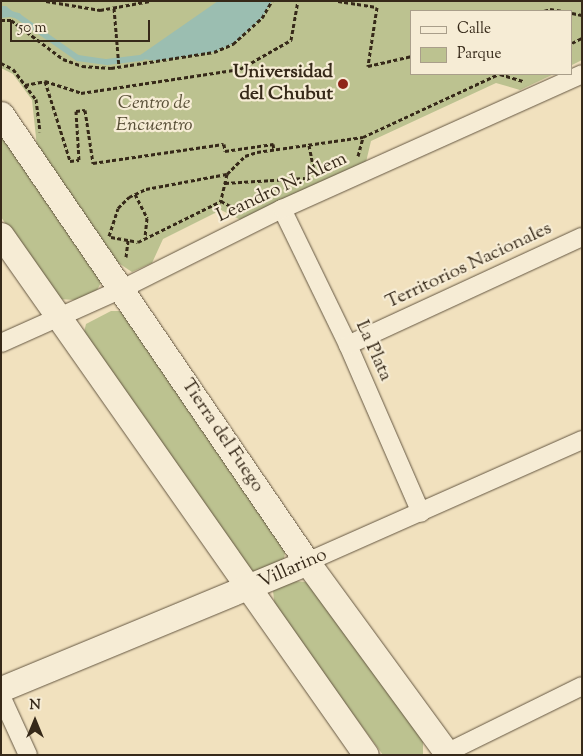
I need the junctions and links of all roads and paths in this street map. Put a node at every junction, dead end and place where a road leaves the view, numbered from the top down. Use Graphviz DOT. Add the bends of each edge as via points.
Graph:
graph roads {
  1 [pos="46,1"];
  2 [pos="150,1"];
  3 [pos="272,1"];
  4 [pos="298,1"];
  5 [pos="338,1"];
  6 [pos="114,8"];
  7 [pos="1,20"];
  8 [pos="410,56"];
  9 [pos="1,63"];
  10 [pos="119,66"];
  11 [pos="582,74"];
  12 [pos="501,75"];
  13 [pos="506,75"];
  14 [pos="45,81"];
  15 [pos="526,82"];
  16 [pos="25,85"];
  17 [pos="1,114"];
  18 [pos="40,137"];
  19 [pos="363,138"];
  20 [pos="309,145"];
  21 [pos="274,150"];
  22 [pos="349,161"];
  23 [pos="227,174"];
  24 [pos="324,174"];
  25 [pos="315,178"];
  26 [pos="225,183"];
  27 [pos="299,185"];
  28 [pos="135,194"];
  29 [pos="222,201"];
  30 [pos="250,208"];
  31 [pos="282,210"];
  32 [pos="1,235"];
  33 [pos="103,236"];
  34 [pos="109,237"];
  35 [pos="582,237"];
  36 [pos="145,238"];
  37 [pos="122,289"];
  38 [pos="58,318"];
  39 [pos="1,343"];
  40 [pos="348,345"];
  41 [pos="582,440"];
  42 [pos="421,513"];
  43 [pos="307,562"];
  44 [pos="248,589"];
  45 [pos="582,686"];
  46 [pos="1,690"];
  47 [pos="1,696"];
  48 [pos="446,754"];
  49 [pos="28,755"];
  50 [pos="366,755"];
  1 -- 6 [label="path" via="100,10"];
  2 -- 6 [label="path"];
  3 -- 10 [label="path" via="256,25 233,44 214,52"];
  4 -- 14 [label="path" via="291,40 240,69 81,93"];
  5 -- 8 [label="path" via="377,7 368,66"];
  6 -- 10 [label="path"];
  7 -- 10 [label="path" via="11,20 63,59 82,66"];
  9 -- 16 [label="path" via="14,70"];
  11 -- 31 [label="street, Leandro N. Alem"];
  12 -- 19 [label="path"];
  13 -- 15 [label="path"];
  14 -- 16 [label="path"];
  14 -- 21 [label="path" via="70,161 79,160 76,111 85,110 94,163 224,144 225,151 273,144"];
  16 -- 18 [label="path" via="36,99"];
  17 -- 37 [label="street, Tierra del Fuego"];
  19 -- 20 [label="path"];
  19 -- 22 [label="path" via="358,157"];
  20 -- 21 [label="path"];
  20 -- 25 [label="path"];
  21 -- 23 [label="path" via="245,156"];
  23 -- 26 [label="path"];
  23 -- 28 [label="path"];
  24 -- 25 [label="path"];
  25 -- 26 [label="path"];
  25 -- 27 [label="path"];
  26 -- 29 [label="path"];
  28 -- 34 [label="path" via="118,208"];
  28 -- 36 [label="path" via="147,218"];
  29 -- 30 [label="path" via="242,212"];
  29 -- 36 [label="path"];
  31 -- 37 [label="street, Leandro N. Alem"];
  31 -- 40 [label="street, La Plata"];
  32 -- 38 [label="street"];
  33 -- 34 [label="path"];
  34 -- 36 [label="path" via="138,242"];
  35 -- 40 [label="street, Territorios Nacionales"];
  37 -- 38 [label="street, Leandro N. Alem"];
  37 -- 43 [label="street, Tierra del Fuego"];
  38 -- 39 [label="street, Leandro N. Alem"];
  38 -- 44 [label="street"];
  40 -- 42 [label="street, La Plata"];
  41 -- 42 [label="street, Villarino"];
  42 -- 43 [label="street, Villarino"];
  43 -- 44 [label="street, Villarino"];
  43 -- 48 [label="street, Tierra del Fuego"];
  44 -- 46 [label="street, Villarino"];
  44 -- 50 [label="street"];
  45 -- 48 [label="street"];
  47 -- 49 [label="street"];
}
